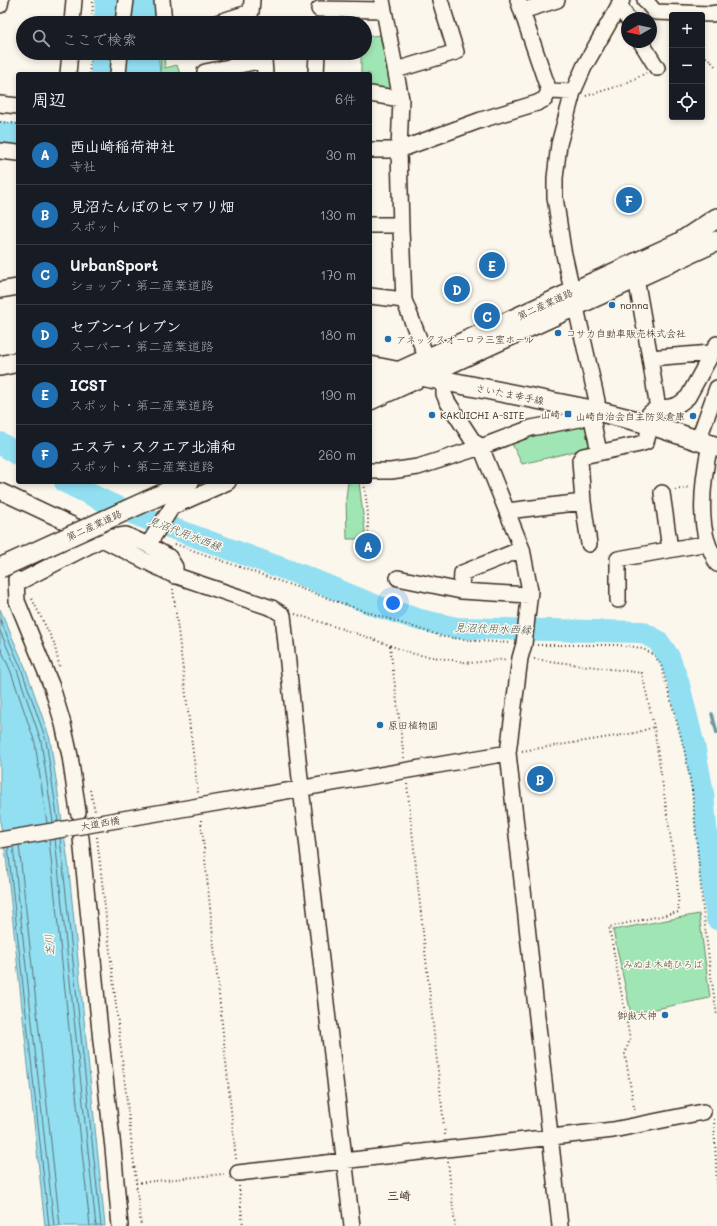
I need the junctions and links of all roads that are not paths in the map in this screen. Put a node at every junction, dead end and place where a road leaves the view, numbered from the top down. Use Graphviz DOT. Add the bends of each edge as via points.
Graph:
graph roads {
  1 [pos="1,0"];
  2 [pos="74,0"];
  3 [pos="126,0"];
  4 [pos="162,0"];
  5 [pos="252,0"];
  6 [pos="440,0"];
  7 [pos="558,0"];
  8 [pos="645,0"];
  9 [pos="620,2"];
  10 [pos="0,5"];
  11 [pos="383,5"];
  12 [pos="520,6"];
  13 [pos="319,11"];
  14 [pos="624,12"];
  15 [pos="717,13"];
  16 [pos="73,16"];
  17 [pos="124,16"];
  18 [pos="163,16"];
  19 [pos="238,16"];
  20 [pos="645,48"];
  21 [pos="69,60"];
  22 [pos="119,60"];
  23 [pos="264,60"];
  24 [pos="264,60"];
  25 [pos="317,60"];
  26 [pos="657,68"];
  27 [pos="396,70"];
  28 [pos="68,72"];
  29 [pos="118,72"];
  30 [pos="205,72"];
  31 [pos="265,72"];
  32 [pos="316,72"];
  33 [pos="549,91"];
  34 [pos="372,94"];
  35 [pos="571,96"];
  36 [pos="401,99"];
  37 [pos="0,104"];
  38 [pos="16,106"];
  39 [pos="372,150"];
  40 [pos="399,150"];
  41 [pos="0,151"];
  42 [pos="16,155"];
  43 [pos="717,218"];
  44 [pos="372,225"];
  45 [pos="401,225"];
  46 [pos="717,241"];
  47 [pos="636,278"];
  48 [pos="16,287"];
  49 [pos="0,290"];
  50 [pos="372,296"];
  51 [pos="574,299"];
  52 [pos="404,300"];
  53 [pos="714,348"];
  54 [pos="650,358"];
  55 [pos="427,359"];
  56 [pos="16,362"];
  57 [pos="0,366"];
  58 [pos="372,366"];
  59 [pos="397,372"];
  60 [pos="420,377"];
  61 [pos="444,382"];
  62 [pos="372,384"];
  63 [pos="717,388"];
  64 [pos="372,399"];
  65 [pos="594,410"];
  66 [pos="654,416"];
  67 [pos="708,444"];
  68 [pos="481,447"];
  69 [pos="599,452"];
  70 [pos="372,471"];
  71 [pos="156,484"];
  72 [pos="182,484"];
  73 [pos="222,484"];
  74 [pos="0,491"];
  75 [pos="662,493"];
  76 [pos="143,496"];
  77 [pos="583,502"];
  78 [pos="507,511"];
  79 [pos="102,539"];
  80 [pos="708,543"];
  81 [pos="589,544"];
  82 [pos="148,545"];
  83 [pos="522,549"];
  84 [pos="670,549"];
  85 [pos="0,554"];
  86 [pos="717,564"];
  87 [pos="0,568"];
  88 [pos="173,575"];
  89 [pos="398,578"];
  90 [pos="461,591"];
  91 [pos="528,596"];
  92 [pos="618,600"];
  93 [pos="508,753"];
  94 [pos="301,788"];
  95 [pos="78,812"];
  96 [pos="81,838"];
  97 [pos="0,840"];
  98 [pos="703,1112"];
  99 [pos="550,1138"];
  100 [pos="345,1161"];
  101 [pos="238,1173"];
  102 [pos="120,1226"];
  103 [pos="352,1226"];
  104 [pos="560,1226"];
  1 -- 10 [label="street"];
  2 -- 16 [label="street"];
  3 -- 17 [label="street"];
  4 -- 18 [label="street"];
  5 -- 19 [label="street" via="251,12"];
  6 -- 27 [label="street" via="456,52"];
  7 -- 12 [label="street"];
  8 -- 15 [label="street" via="655,12"];
  9 -- 14 [label="street"];
  9 -- 35 [label="street"];
  11 -- 13 [label="street"];
  11 -- 27 [label="street"];
  12 -- 33 [label="street"];
  20 -- 26 [label="street"];
  21 -- 28 [label="street"];
  22 -- 29 [label="street"];
  23 -- 31 [label="street"];
  24 -- 30 [label="street"];
  25 -- 32 [label="street"];
  27 -- 36 [label="street"];
  33 -- 35 [label="street"];
  33 -- 40 [label="street" via="545,99 537,103"];
  34 -- 36 [label="street"];
  35 -- 51 [label="street" via="559,144 554,197"];
  36 -- 40 [label="street"];
  37 -- 38 [label="street"];
  39 -- 40 [label="street"];
  40 -- 45 [label="street"];
  41 -- 42 [label="street"];
  43 -- 51 [label="main road, 第二産業道路" via="678,243"];
  44 -- 45 [label="street"];
  45 -- 52 [label="street"];
  46 -- 47 [label="main road, 第二産業道路"];
  47 -- 51 [label="main road, 第二産業道路"];
  47 -- 54 [label="street"];
  48 -- 49 [label="street"];
  50 -- 52 [label="street"];
  51 -- 55 [label="main road, 第二産業道路"];
  51 -- 60 [label="main road, 第二産業道路"];
  51 -- 65 [label="street" via="597,401"];
  52 -- 55 [label="street"];
  53 -- 54 [label="street"];
  53 -- 66 [label="street" via="688,397 682,403"];
  54 -- 66 [label="street"];
  55 -- 59 [label="main road, 第二産業道路"];
  56 -- 57 [label="main road"];
  58 -- 59 [label="main road, さいたま幸手線"];
  59 -- 60 [label="main road, さいたま幸手線"];
  59 -- 62 [label="main road, 第二産業道路"];
  60 -- 61 [label="main road, さいたま幸手線"];
  60 -- 64 [label="main road, 第二産業道路"];
  61 -- 65 [label="main road, さいたま幸手線"];
  61 -- 68 [label="street" via="447,401 473,441"];
  63 -- 67 [label="street"];
  65 -- 66 [label="main road, さいたま幸手線"];
  65 -- 68 [label="street" via="580,419 531,428"];
  65 -- 69 [label="street"];
  66 -- 67 [label="main road, さいたま幸手線"];
  66 -- 69 [label="street" via="646,442"];
  67 -- 80 [label="street" via="703,484 704,523"];
  68 -- 70 [label="street" via="418,467"];
  68 -- 78 [label="street"];
  69 -- 77 [label="street" via="583,456 580,460"];
  71 -- 76 [label="main road, 第二産業道路"];
  72 -- 76 [label="main road, 第二産業道路"];
  73 -- 82 [label="street" via="172,507"];
  74 -- 79 [label="street"];
  75 -- 84 [label="street"];
  76 -- 85 [label="main road, 第二産業道路"];
  76 -- 87 [label="main road, 第二産業道路, bridge"];
  77 -- 78 [label="street"];
  77 -- 81 [label="street"];
  78 -- 83 [label="street"];
  79 -- 82 [label="street" via="126,535"];
  79 -- 88 [label="street"];
  79 -- 95 [label="street" via="20,580 17,601 52,687 63,724"];
  80 -- 84 [label="street"];
  80 -- 86 [label="street"];
  82 -- 88 [label="street" via="171,559 175,567"];
  83 -- 90 [label="street" via="462,573"];
  83 -- 91 [label="street" via="530,591"];
  84 -- 92 [label="street" via="618,559"];
  88 -- 94 [label="street" via="272,608 283,615"];
  89 -- 90 [label="street"];
  90 -- 91 [label="street"];
  91 -- 93 [label="street"];
  93 -- 94 [label="street, 大道西橋"];
  93 -- 99 [label="street"];
  94 -- 97 [label="street, 大道西橋, bridge" via="199,802"];
  94 -- 100 [label="street"];
  96 -- 102 [label="street"];
  98 -- 99 [label="street" via="613,1130"];
  99 -- 100 [label="street"];
  99 -- 104 [label="street"];
  100 -- 101 [label="street"];
  100 -- 103 [label="street"];
}
